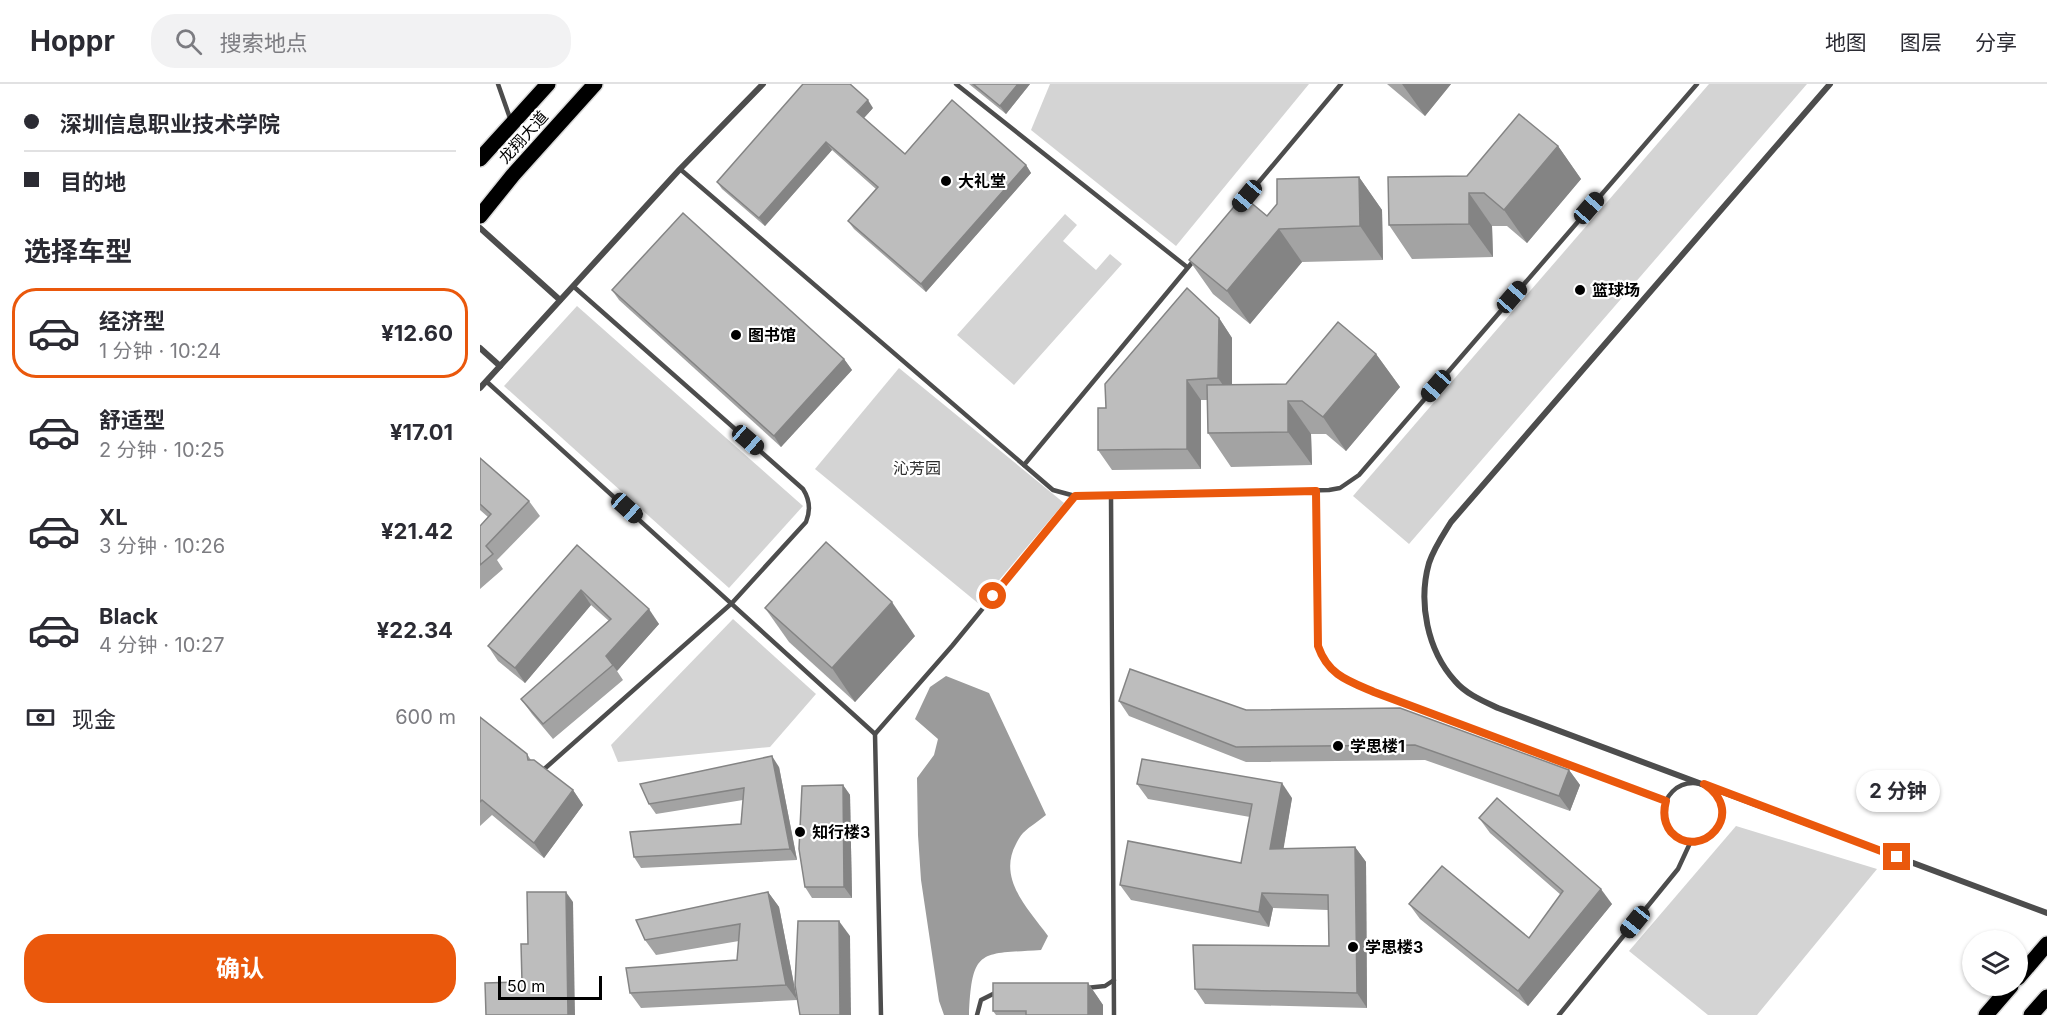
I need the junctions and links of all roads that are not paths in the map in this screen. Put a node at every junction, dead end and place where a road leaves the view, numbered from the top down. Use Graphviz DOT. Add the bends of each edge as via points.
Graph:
graph roads {
  1 [pos="498,84"];
  2 [pos="548,84"];
  3 [pos="595,84"];
  4 [pos="763,84"];
  5 [pos="956,84"];
  6 [pos="1697,84"];
  7 [pos="1830,84"];
  8 [pos="1338,86"];
  9 [pos="512,124"];
  10 [pos="480,159"];
  11 [pos="680,169"];
  12 [pos="1240,205"];
  13 [pos="480,216"];
  14 [pos="480,228"];
  15 [pos="1202,249"];
  16 [pos="1187,267"];
  17 [pos="573,286"];
  18 [pos="560,300"];
  19 [pos="480,348"];
  20 [pos="500,366"];
  21 [pos="486,381"];
  22 [pos="480,388"];
  23 [pos="1024,465"];
  24 [pos="1316,491"];
  25 [pos="1111,495"];
  26 [pos="1075,496"];
  27 [pos="732,603"];
  28 [pos="875,734"];
  29 [pos="541,772"];
  30 [pos="1704,784"];
  31 [pos="1666,801"];
  32 [pos="1691,841"];
  33 [pos="2047,913"];
  34 [pos="2047,944"];
  35 [pos="2028,966"];
  36 [pos="1114,980"];
  37 [pos="1081,988"];
  38 [pos="999,991"];
  39 [pos="2002,996"];
  40 [pos="2047,997"];
  41 [pos="1560,1013"];
  42 [pos="881,1015"];
  43 [pos="977,1015"];
  44 [pos="1114,1015"];
  45 [pos="1567,1015"];
  46 [pos="1986,1015"];
  47 [pos="2031,1015"];
  1 -- 9 [label="lane"];
  2 -- 9 [label="main road, 龙翔大道"];
  3 -- 13 [label="main road, 龙翔大道"];
  4 -- 11 [label="street"];
  5 -- 16 [label="lane"];
  6 -- 24 [label="lane" via="1359,475 1340,488"];
  7 -- 30 [label="street" via="1451,522 1434,552 1426,582 1428,627 1434,647 1443,666 1474,697"];
  8 -- 12 [label="lane"];
  9 -- 10 [label="main road, 龙翔大道"];
  11 -- 17 [label="street"];
  11 -- 23 [label="lane"];
  14 -- 18 [label="street"];
  15 -- 16 [label="lane"];
  16 -- 23 [label="lane"];
  17 -- 18 [label="street"];
  17 -- 27 [label="lane" via="808,496 806,522"];
  18 -- 20 [label="street"];
  19 -- 20 [label="street"];
  20 -- 21 [label="street"];
  21 -- 22 [label="street"];
  21 -- 27 [label="lane"];
  23 -- 26 [label="lane" via="1053,489"];
  24 -- 25 [label="lane"];
  24 -- 31 [label="lane" via="1318,646 1330,668 1374,692"];
  25 -- 26 [label="lane"];
  25 -- 36 [label="lane"];
  26 -- 28 [label="lane"];
  27 -- 28 [label="lane"];
  27 -- 29 [label="lane"];
  28 -- 42 [label="lane"];
  30 -- 31 [label="lane" via="1677,787"];
  30 -- 32 [label="lane" via="1719,796 1723,814 1716,831 1700,841"];
  30 -- 33 [label="street"];
  31 -- 32 [label="lane" via="1664,819 1668,827"];
  32 -- 41 [label="lane" via="1678,869"];
  34 -- 35 [label="main road"];
  36 -- 37 [label="lane" via="1105,986"];
  36 -- 44 [label="lane"];
  38 -- 43 [label="lane" via="981,1000"];
  39 -- 46 [label="main road"];
  40 -- 47 [label="main road"];
  41 -- 45 [label="lane"];
}
